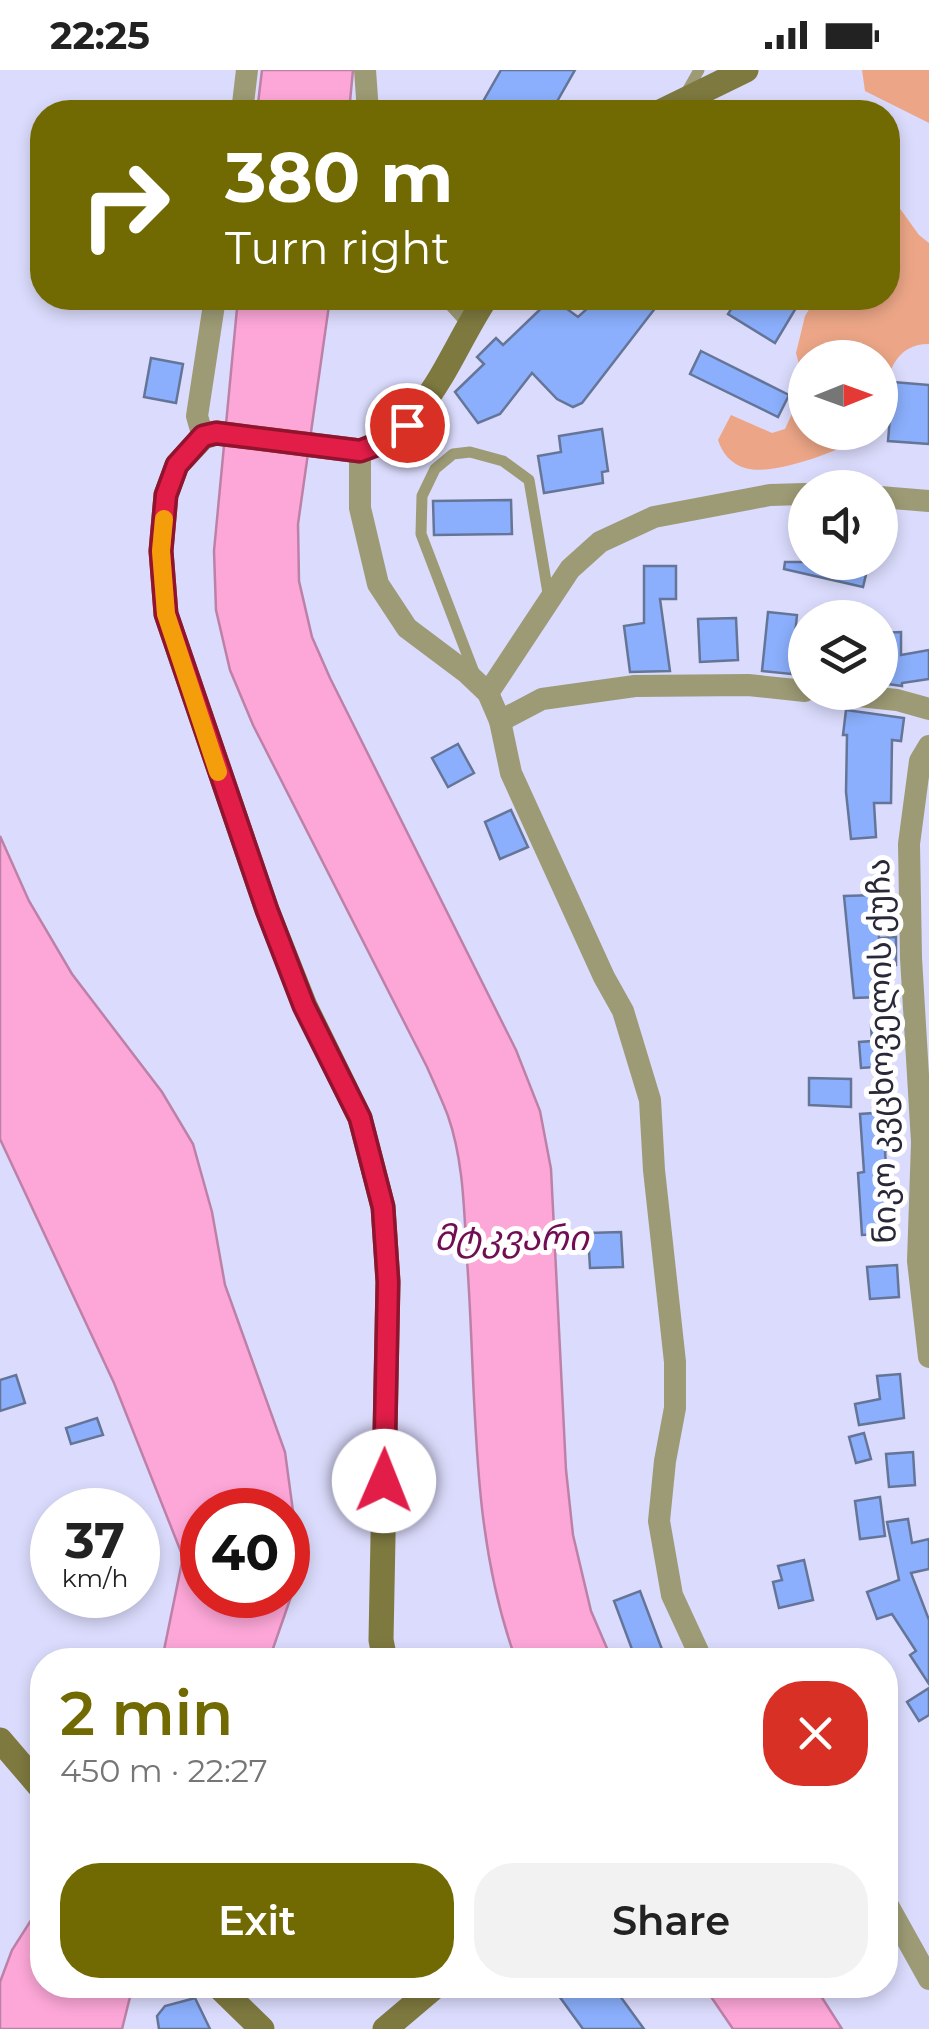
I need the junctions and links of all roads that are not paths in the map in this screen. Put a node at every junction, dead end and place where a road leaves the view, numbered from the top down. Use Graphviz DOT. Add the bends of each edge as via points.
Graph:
graph roads {
  1 [pos="247,70"];
  2 [pos="366,70"];
  3 [pos="699,70"];
  4 [pos="746,70"];
  5 [pos="243,100"];
  6 [pos="367,100"];
  7 [pos="676,100"];
  8 [pos="684,100"];
  9 [pos="213,310"];
  10 [pos="462,310"];
  11 [pos="478,310"];
  12 [pos="471,320"];
  13 [pos="209,435"];
  14 [pos="360,451"];
  15 [pos="788,494"];
  16 [pos="898,498"];
  17 [pos="929,501"];
  18 [pos="549,603"];
  19 [pos="483,688"];
  20 [pos="788,689"];
  21 [pos="898,700"];
  22 [pos="929,709"];
  23 [pos="500,721"];
  24 [pos="929,746"];
  25 [pos="925,1163"];
  26 [pos="929,1357"];
  27 [pos="382,1648"];
  28 [pos="696,1648"];
  29 [pos="0,1740"];
  30 [pos="30,1774"];
  31 [pos="898,1923"];
  32 [pos="929,1979"];
  33 [pos="230,1998"];
  34 [pos="422,1998"];
  35 [pos="262,2029"];
  36 [pos="385,2029"];
  1 -- 5 [label="street"];
  2 -- 6 [label="street"];
  3 -- 7 [label="lane"];
  4 -- 8 [label="street"];
  9 -- 13 [label="street" via="197,416"];
  10 -- 12 [label="street"];
  11 -- 12 [label="street"];
  12 -- 14 [label="street" via="416,416 392,437"];
  13 -- 14 [label="street"];
  13 -- 27 [label="street" via="177,465 166,495 166,614 267,910 304,1006 360,1118 383,1207 388,1282"];
  14 -- 19 [label="street" via="360,508 378,584 407,628"];
  15 -- 18 [label="street" via="654,518 600,542 570,570"];
  16 -- 17 [label="street"];
  18 -- 19 [label="street"];
  18 -- 19 [label="lane" via="529,480 503,461 453,454 435,469 422,496 421,534"];
  19 -- 23 [label="street"];
  20 -- 23 [label="street" via="635,686 542,699"];
  21 -- 22 [label="street"];
  23 -- 28 [label="street" via="511,773 623,1011 650,1100 675,1362 659,1521 672,1595"];
  24 -- 25 [label="street, ნიკო კვცხოველის ქუჩა" via="920,761 909,844"];
  25 -- 26 [label="street, ნიკო კვცხოველის ქუჩა" via="918,1260"];
  29 -- 30 [label="street"];
  31 -- 32 [label="street"];
  33 -- 35 [label="street"];
  34 -- 36 [label="street"];
}
